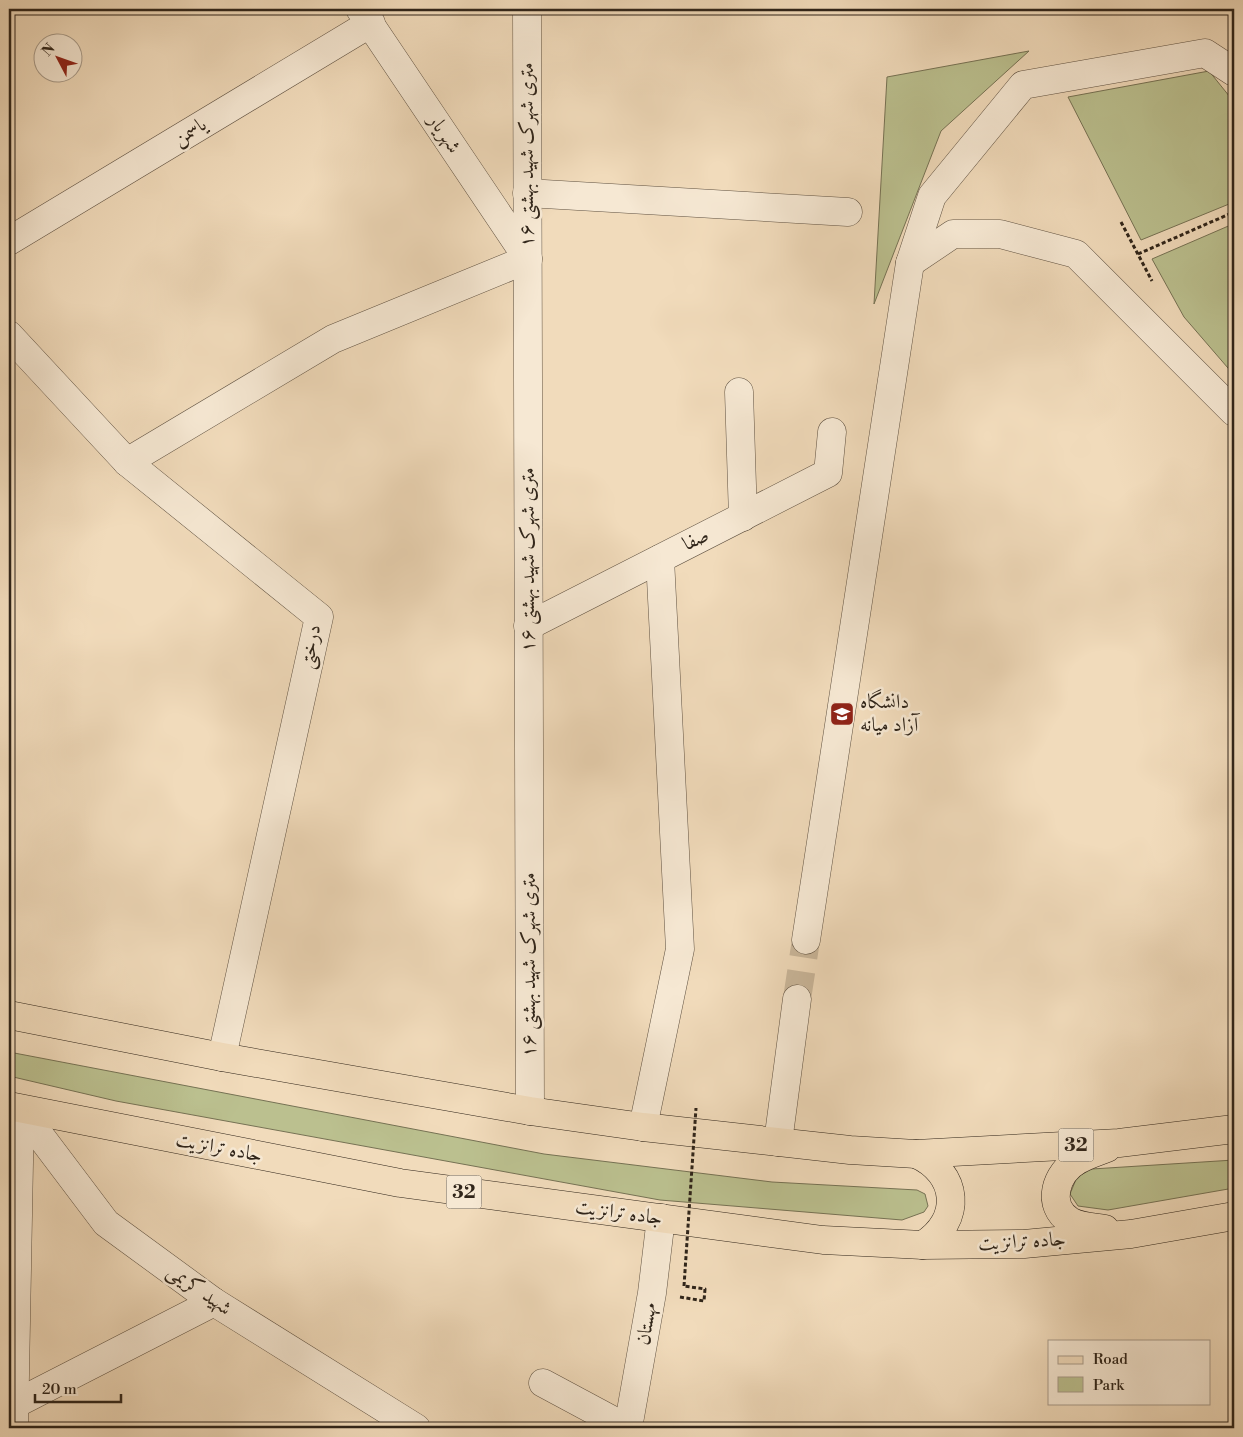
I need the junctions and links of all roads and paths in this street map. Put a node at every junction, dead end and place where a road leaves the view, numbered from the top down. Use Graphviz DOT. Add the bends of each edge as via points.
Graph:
graph roads {
  1 [pos="527,9"];
  2 [pos="365,16"];
  3 [pos="1234,72"];
  4 [pos="527,193"];
  5 [pos="848,212"];
  6 [pos="1234,212"];
  7 [pos="1121,222"];
  8 [pos="9,240"];
  9 [pos="1138,254"];
  10 [pos="528,259"];
  11 [pos="910,264"];
  12 [pos="1152,281"];
  13 [pos="9,335"];
  14 [pos="739,392"];
  15 [pos="1234,412"];
  16 [pos="832,432"];
  17 [pos="126,462"];
  18 [pos="742,517"];
  19 [pos="660,558"];
  20 [pos="528,626"];
  21 [pos="806,940"];
  22 [pos="9,997"];
  23 [pos="797,999"];
  24 [pos="19,1017"];
  25 [pos="222,1057"];
  26 [pos="15,1107"];
  27 [pos="696,1108"];
  28 [pos="530,1111"];
  29 [pos="643,1127"];
  30 [pos="1234,1129"];
  31 [pos="778,1142"];
  32 [pos="1120,1143"];
  33 [pos="916,1154"];
  34 [pos="1234,1216"];
  35 [pos="661,1218"];
  36 [pos="1131,1234"];
  37 [pos="924,1245"];
  38 [pos="652,1293"];
  39 [pos="214,1302"];
  40 [pos="543,1383"];
  41 [pos="15,1416"];
  42 [pos="416,1428"];
  43 [pos="628,1428"];
  1 -- 4 [label="street, ۱۶ متری شهرک شهيد بهشتی"];
  2 -- 8 [label="street, یاسمن"];
  2 -- 10 [label="street, شهریار"];
  3 -- 11 [label="street" via="1205,53 1023,85 932,196"];
  4 -- 5 [label="street"];
  4 -- 10 [label="street, ۱۶ متری شهرک شهيد بهشتی"];
  6 -- 9 [label="path"];
  7 -- 9 [label="path"];
  9 -- 12 [label="path"];
  10 -- 17 [label="street" via="333,339"];
  10 -- 20 [label="street, ۱۶ متری شهرک شهيد بهشتی"];
  11 -- 15 [label="street" via="953,234 1000,234 1076,254"];
  11 -- 21 [label="street"];
  13 -- 17 [label="street, درختی"];
  14 -- 18 [label="street"];
  16 -- 18 [label="street, صفا" via="828,473"];
  17 -- 25 [label="street, درختی" via="319,617"];
  18 -- 19 [label="street, صفا"];
  19 -- 20 [label="street, صفا"];
  19 -- 29 [label="street" via="680,949"];
  20 -- 28 [label="street, ۱۶ متری شهرک شهيد بهشتی"];
  22 -- 24 [label="main road"];
  23 -- 31 [label="street"];
  24 -- 25 [label="main road, 32"];
  25 -- 28 [label="main road, 32"];
  26 -- 35 [label="main road, جاده ترانزیت / 32" via="400,1183"];
  26 -- 39 [label="street, شهید کریمی" via="106,1223"];
  26 -- 41 [label="street"];
  27 -- 38 [label="path, bridge" via="684,1286 705,1289 704,1301"];
  28 -- 29 [label="main road, 32"];
  29 -- 31 [label="main road, 32"];
  30 -- 32 [label="main road, 32"];
  31 -- 33 [label="main road, 32"];
  32 -- 33 [label="main road, 32"];
  32 -- 36 [label="main road" via="1077,1161 1066,1170 1059,1178 1055,1202 1071,1222"];
  33 -- 37 [label="main road" via="936,1166 951,1196 948,1220 942,1230"];
  34 -- 36 [label="main road, جاده ترانزیت / 32"];
  35 -- 37 [label="main road, جاده ترانزیت / 32" via="824,1240"];
  35 -- 38 [label="street, مهستان"];
  36 -- 37 [label="main road, جاده ترانزیت / 32" via="1024,1244"];
  38 -- 43 [label="street, مهستان"];
  39 -- 41 [label="street"];
  39 -- 42 [label="street, شهید کریمی"];
  40 -- 43 [label="street"];
}
